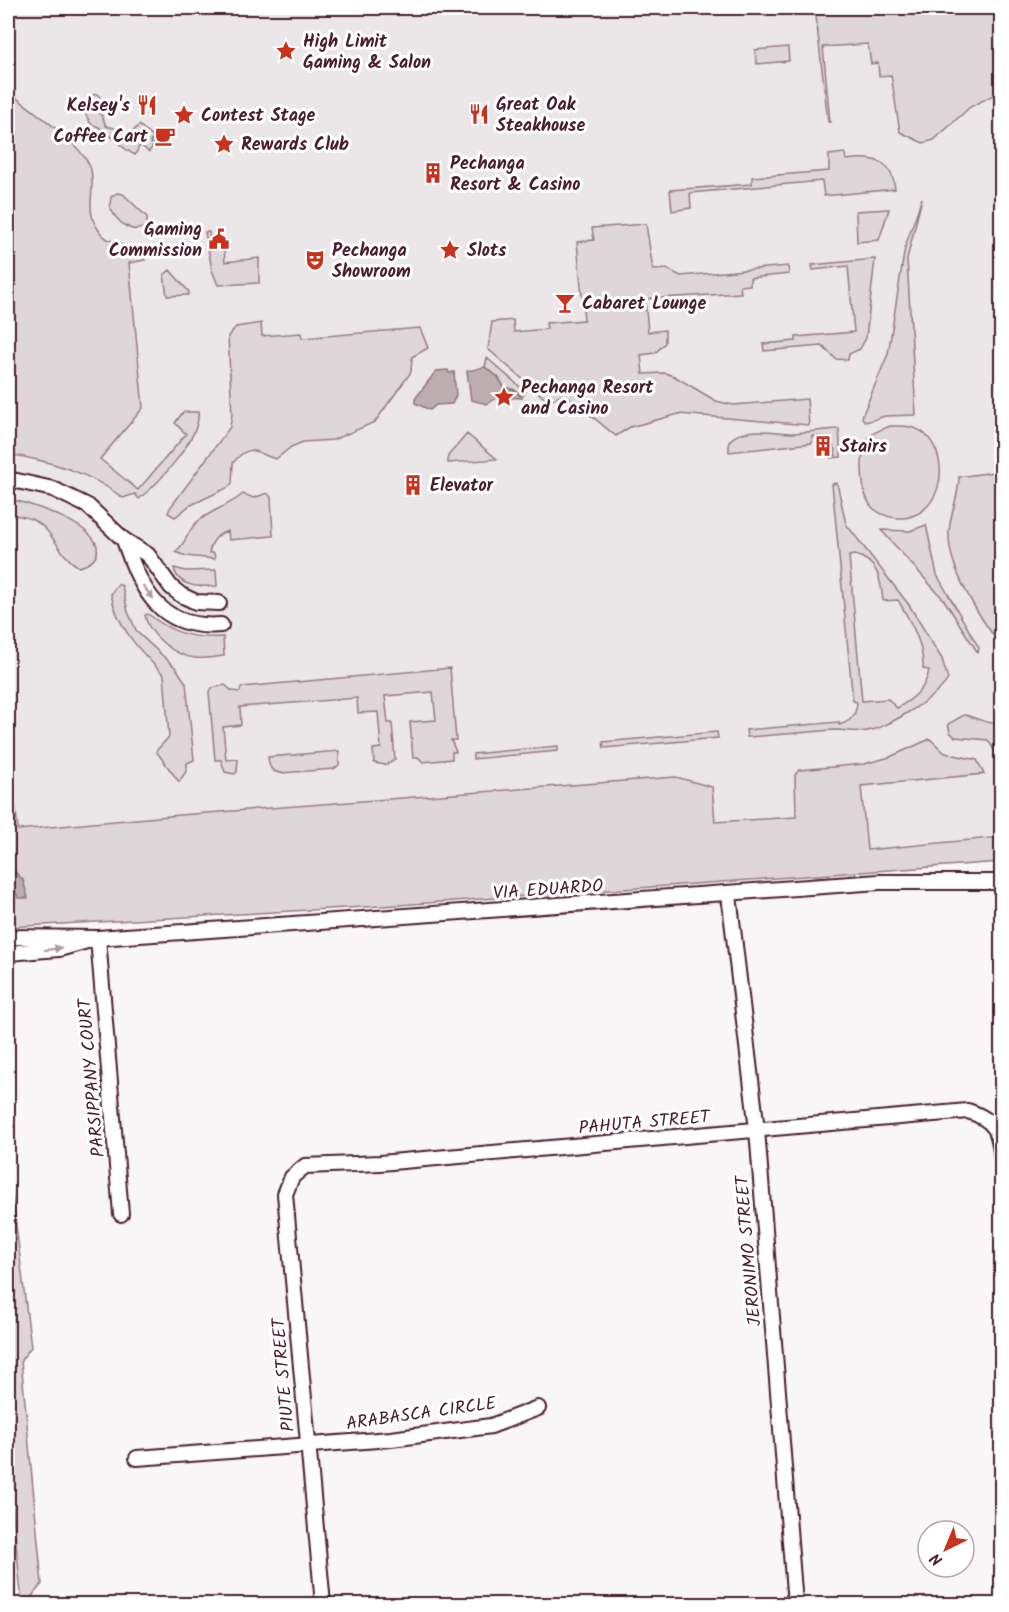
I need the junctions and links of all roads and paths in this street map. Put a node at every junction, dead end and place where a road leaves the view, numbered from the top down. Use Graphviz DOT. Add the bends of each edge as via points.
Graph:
graph roads {
  1 [pos="8,479"];
  2 [pos="124,540"];
  3 [pos="219,603"];
  4 [pos="221,625"];
  5 [pos="1002,882"];
  6 [pos="729,895"];
  7 [pos="8,937"];
  8 [pos="98,938"];
  9 [pos="8,953"];
  10 [pos="757,1131"];
  11 [pos="1002,1160"];
  12 [pos="323,1164"];
  13 [pos="121,1214"];
  14 [pos="538,1408"];
  15 [pos="307,1444"];
  16 [pos="137,1458"];
  17 [pos="323,1605"];
  18 [pos="795,1605"];
  1 -- 2 [label="street" via="53,489 88,506"];
  2 -- 3 [label="street" via="148,555 181,595 196,602"];
  2 -- 4 [label="street, one-way" via="136,574 161,609 192,625"];
  5 -- 6 [label="street, VIA EDUARDO" via="879,882"];
  6 -- 8 [label="street, VIA EDUARDO"];
  6 -- 10 [label="street, JERONIMO STREET"];
  7 -- 8 [label="street, VIA EDUARDO"];
  9 -- 8 [label="street, VIA EDUARDO, one-way" via="59,949"];
  8 -- 13 [label="street, PARSIPPANY COURT"];
  10 -- 11 [label="street, PAHUTA STREET" via="968,1111 993,1125 999,1136"];
  10 -- 12 [label="street, PAHUTA STREET" via="381,1163"];
  10 -- 18 [label="street, JERONIMO STREET"];
  12 -- 15 [label="street, PIUTE STREET" via="305,1166 292,1178 285,1194"];
  14 -- 15 [label="street, ARABASCA CIRCLE" via="491,1426"];
  15 -- 16 [label="street, ARABASCA CIRCLE"];
  15 -- 17 [label="street, PIUTE STREET"];
}
